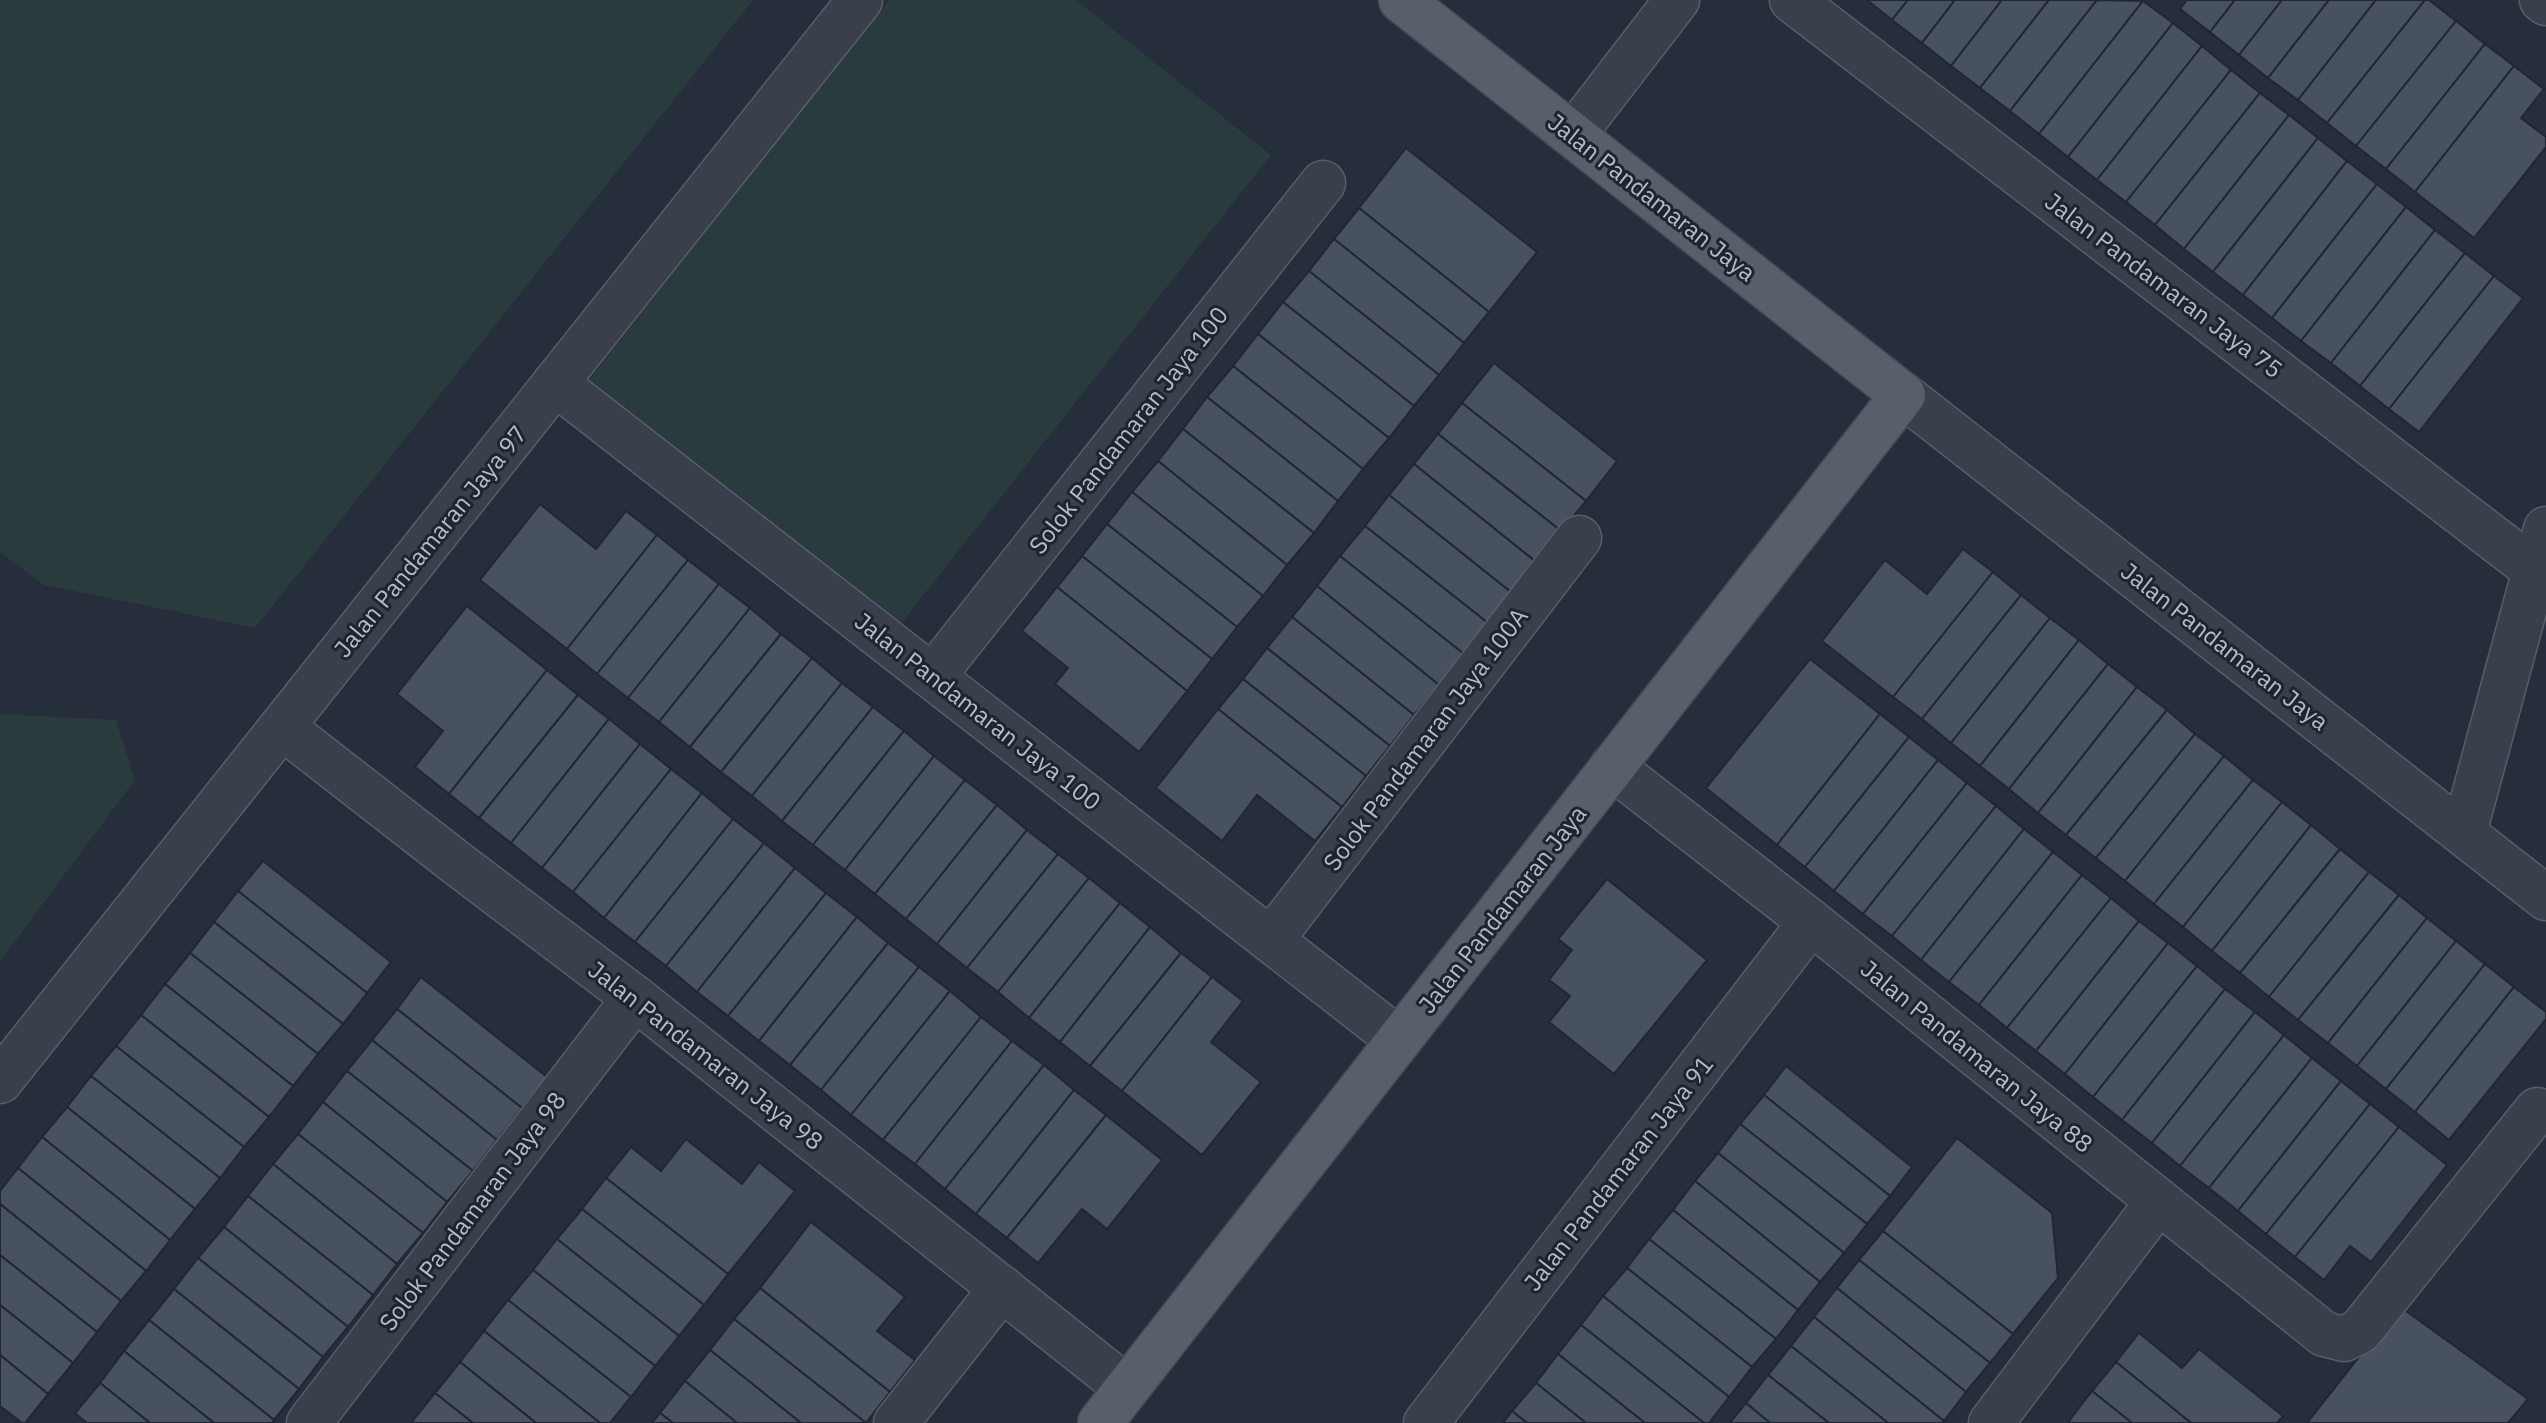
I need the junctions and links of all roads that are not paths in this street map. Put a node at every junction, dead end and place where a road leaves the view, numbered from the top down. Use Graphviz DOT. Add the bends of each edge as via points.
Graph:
graph roads {
  1 [pos="860,0"];
  2 [pos="1401,0"];
  3 [pos="1677,0"];
  4 [pos="1792,0"];
  5 [pos="1573,135"];
  6 [pos="1323,183"];
  7 [pos="555,383"];
  8 [pos="1903,395"];
  9 [pos="1579,538"];
  10 [pos="2541,549"];
  11 [pos="933,676"];
  12 [pos="282,727"];
  13 [pos="1612,767"];
  14 [pos="2464,833"];
  15 [pos="2546,898"];
  16 [pos="1811,922"];
  17 [pos="1271,940"];
  18 [pos="635,998"];
  19 [pos="1399,1040"];
  20 [pos="0,1081"];
  21 [pos="2543,1108"];
  22 [pos="2158,1202"];
  23 [pos="1002,1288"];
  24 [pos="1127,1388"];
  25 [pos="309,1423"];
  26 [pos="896,1423"];
  27 [pos="1100,1423"];
  28 [pos="1426,1423"];
  29 [pos="1991,1423"];
  1 -- 7 [label="street, Jalan Pandamaran Jaya 97"];
  2 -- 5 [label="main road, Jalan Pandamaran Jaya"];
  3 -- 5 [label="street"];
  4 -- 10 [label="street, Jalan Pandamaran Jaya 75"];
  5 -- 8 [label="main road, Jalan Pandamaran Jaya"];
  6 -- 11 [label="street, Solok Pandamaran Jaya 100"];
  7 -- 11 [label="street, Jalan Pandamaran Jaya 100"];
  7 -- 12 [label="street, Jalan Pandamaran Jaya 97"];
  8 -- 13 [label="main road, Jalan Pandamaran Jaya"];
  8 -- 14 [label="street, Jalan Pandamaran Jaya"];
  9 -- 17 [label="street, Solok Pandamaran Jaya 100A"];
  10 -- 14 [label="street"];
  11 -- 17 [label="street, Jalan Pandamaran Jaya 100"];
  12 -- 18 [label="street, Jalan Pandamaran Jaya 98"];
  12 -- 20 [label="street, Jalan Pandamaran Jaya 97"];
  13 -- 16 [label="street, Jalan Pandamaran Jaya 88"];
  13 -- 19 [label="main road, Jalan Pandamaran Jaya"];
  14 -- 15 [label="street, Jalan Pandamaran Jaya"];
  16 -- 22 [label="street, Jalan Pandamaran Jaya 88"];
  16 -- 28 [label="street, Jalan Pandamaran Jaya 91"];
  17 -- 19 [label="street, Jalan Pandamaran Jaya 100"];
  18 -- 23 [label="street, Jalan Pandamaran Jaya 98"];
  18 -- 25 [label="street, Solok Pandamaran Jaya 98"];
  19 -- 24 [label="main road, Jalan Pandamaran Jaya"];
  21 -- 22 [label="street, Jalan Pandamaran Jaya 88" via="2360,1331 2344,1339 2324,1334"];
  22 -- 29 [label="street"];
  23 -- 24 [label="street, Jalan Pandamaran Jaya 98"];
  23 -- 26 [label="street"];
  24 -- 27 [label="main road, Jalan Pandamaran Jaya"];
}
